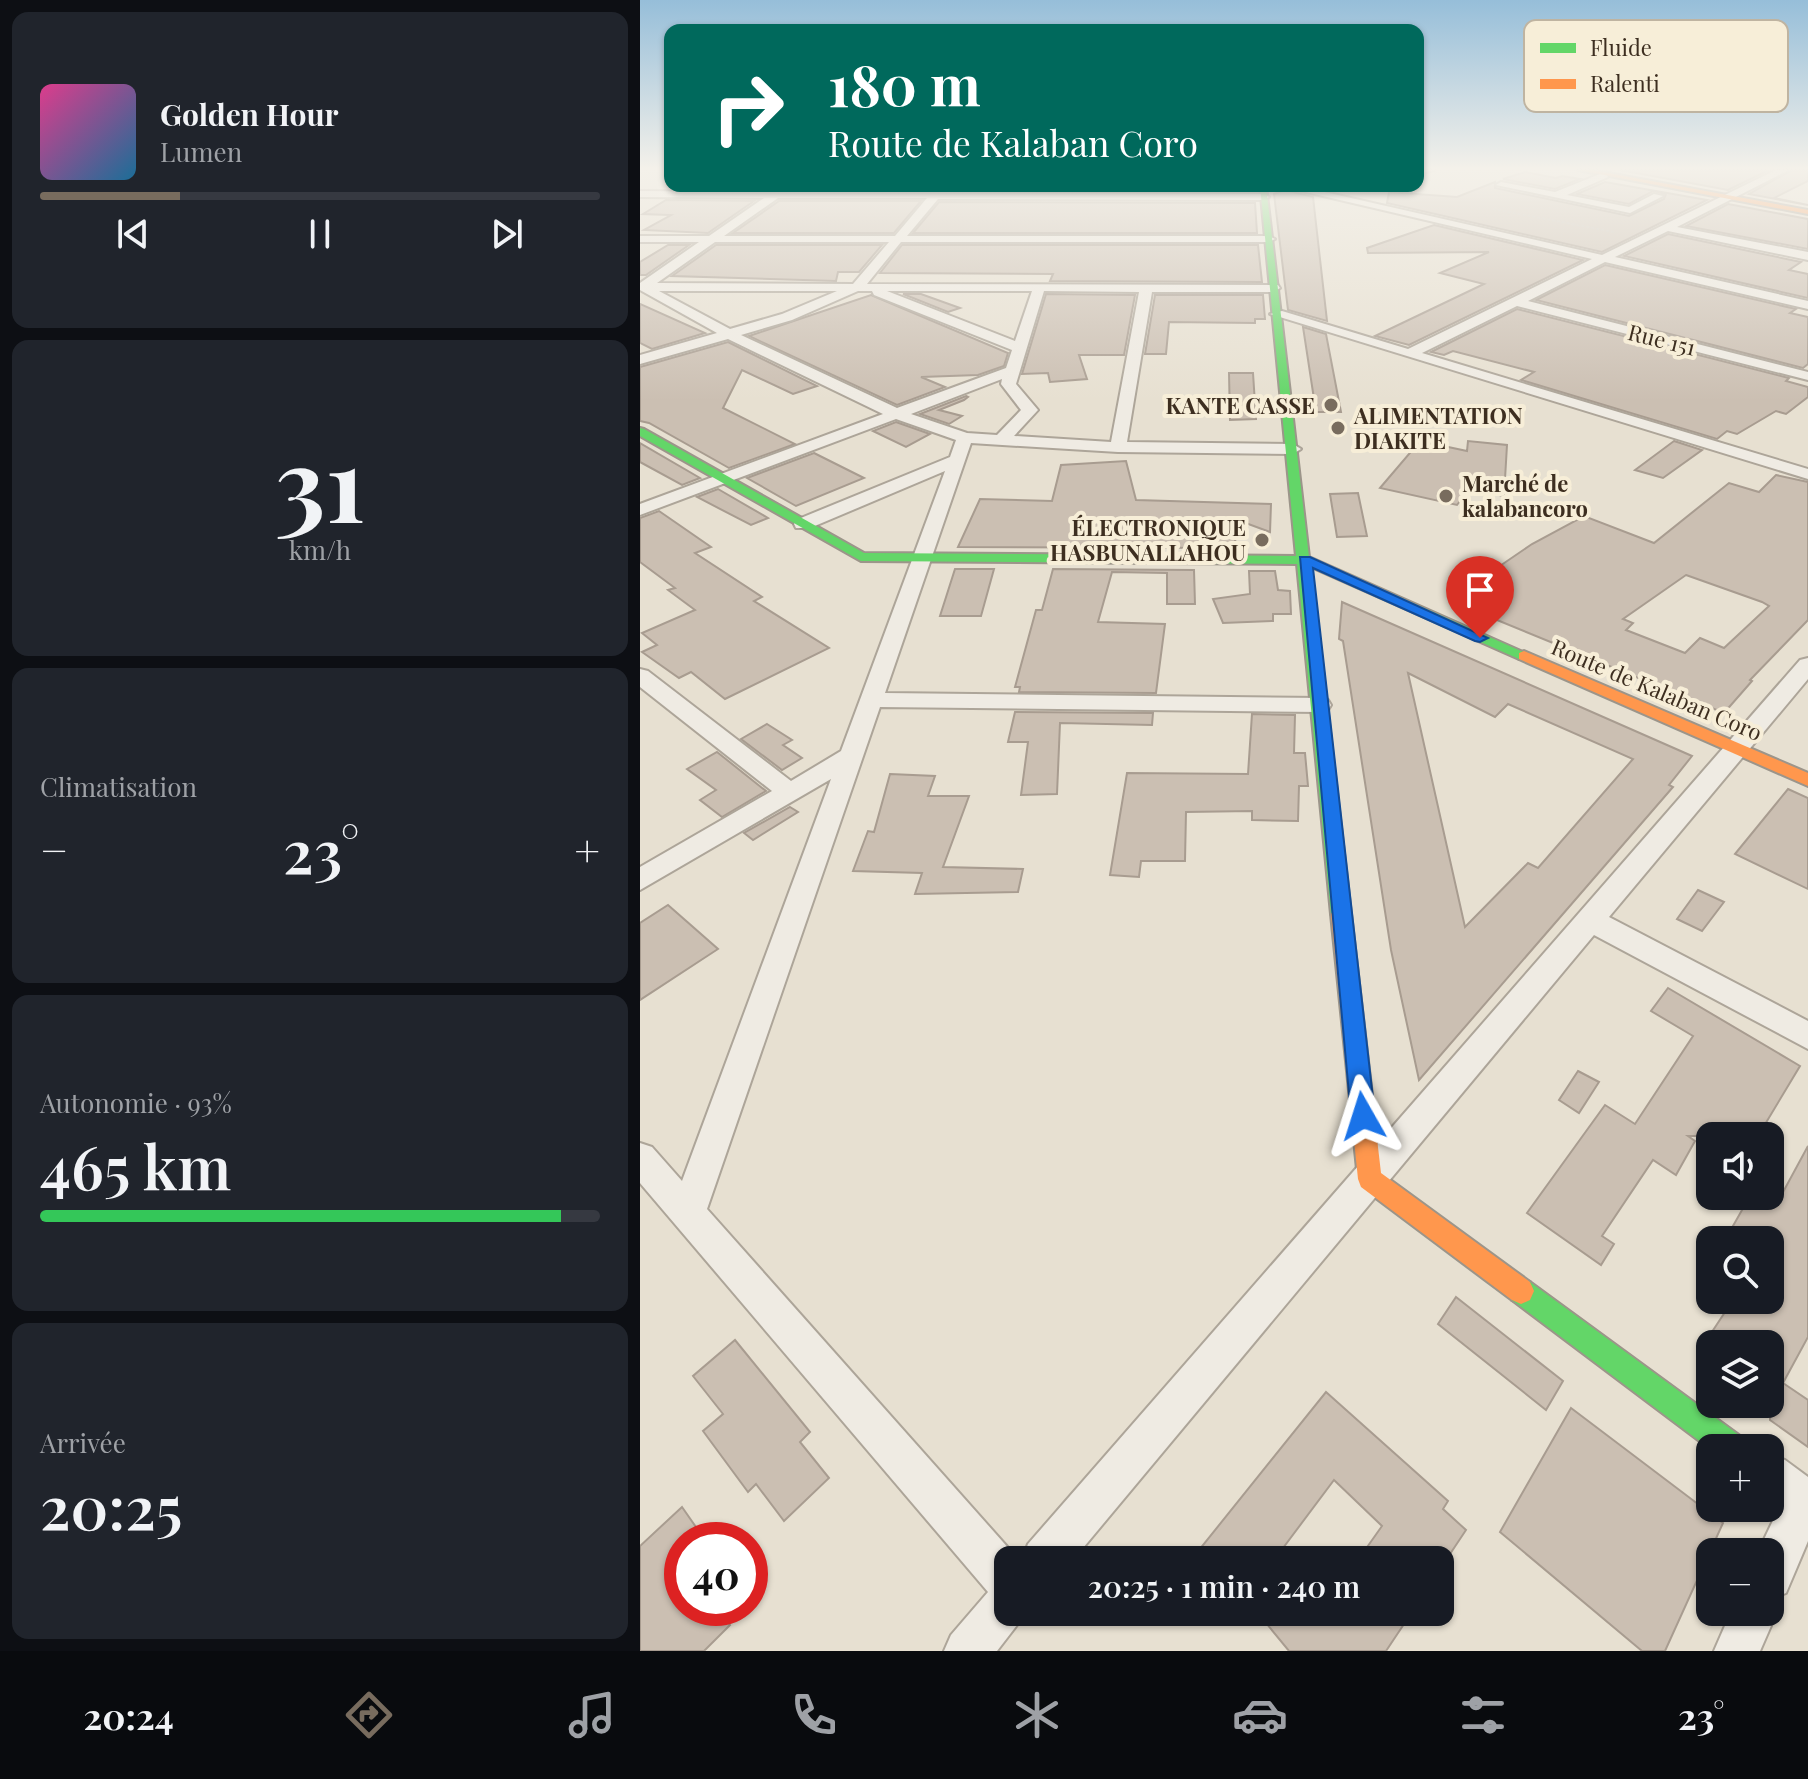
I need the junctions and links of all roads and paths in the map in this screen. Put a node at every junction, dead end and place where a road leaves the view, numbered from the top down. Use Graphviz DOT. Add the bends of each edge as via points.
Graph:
graph roads {
  1 [pos="700,247"];
  2 [pos="892,247"];
  3 [pos="1270,247"];
  4 [pos="1553,247"];
  5 [pos="1630,247"];
  6 [pos="1763,247"];
  7 [pos="1808,256"];
  8 [pos="1606,259"];
  9 [pos="642,287"];
  10 [pos="861,287"];
  11 [pos="1039,288"];
  12 [pos="1146,288"];
  13 [pos="1274,288"];
  14 [pos="1517,302"];
  15 [pos="1808,305"];
  16 [pos="1277,314"];
  17 [pos="729,334"];
  18 [pos="1020,348"];
  19 [pos="1409,354"];
  20 [pos="640,360"];
  21 [pos="1013,370"];
  22 [pos="1808,376"];
  23 [pos="896,414"];
  24 [pos="640,431"];
  25 [pos="1001,440"];
  26 [pos="1118,447"];
  27 [pos="961,449"];
  28 [pos="1293,449"];
  29 [pos="1808,474"];
  30 [pos="723,478"];
  31 [pos="640,510"];
  32 [pos="803,524"];
  33 [pos="923,557"];
  34 [pos="1305,560"];
  35 [pos="1808,665"];
  36 [pos="640,676"];
  37 [pos="871,700"];
  38 [pos="1320,705"];
  39 [pos="1736,750"];
  40 [pos="851,756"];
  41 [pos="1808,780"];
  42 [pos="789,792"];
  43 [pos="640,880"];
  44 [pos="1591,920"];
  45 [pos="1808,1036"];
  46 [pos="640,1158"];
  47 [pos="1370,1179"];
  48 [pos="688,1213"];
  49 [pos="1714,1434"];
  50 [pos="1794,1493"];
  51 [pos="1781,1538"];
  52 [pos="1056,1546"];
  53 [pos="994,1565"];
  54 [pos="994,1619"];
  55 [pos="1748,1626"];
  56 [pos="967,1651"];
  57 [pos="1737,1651"];
  1 -- 9 [label="street"];
  2 -- 10 [label="street"];
  3 -- 13 [label="street"];
  4 -- 8 [label="street"];
  5 -- 8 [label="street"];
  6 -- 7 [label="street"];
  8 -- 14 [label="street"];
  8 -- 15 [label="street"];
  9 -- 10 [label="street"];
  9 -- 17 [label="street"];
  10 -- 11 [label="street"];
  10 -- 17 [label="street"];
  10 -- 18 [label="street"];
  11 -- 12 [label="street"];
  11 -- 18 [label="street"];
  12 -- 13 [label="street"];
  12 -- 26 [label="street"];
  13 -- 16 [label="street"];
  14 -- 19 [label="street"];
  14 -- 22 [label="street, Rue 151"];
  16 -- 19 [label="street"];
  16 -- 28 [label="street"];
  17 -- 20 [label="street"];
  17 -- 23 [label="street"];
  18 -- 21 [label="street"];
  19 -- 29 [label="street"];
  21 -- 23 [label="street"];
  21 -- 25 [label="street" via="1008,384 1030,410"];
  23 -- 27 [label="street"];
  23 -- 30 [label="street"];
  24 -- 30 [label="street"];
  25 -- 26 [label="street"];
  25 -- 27 [label="street"];
  26 -- 28 [label="street"];
  27 -- 32 [label="street"];
  27 -- 33 [label="street"];
  28 -- 34 [label="street"];
  30 -- 31 [label="street"];
  30 -- 32 [label="street"];
  32 -- 33 [label="street" via="861,557"];
  33 -- 34 [label="street"];
  33 -- 37 [label="street"];
  34 -- 38 [label="street"];
  34 -- 39 [label="street, Route de Kalaban Coro"];
  35 -- 39 [label="street"];
  36 -- 42 [label="street"];
  37 -- 38 [label="street"];
  37 -- 40 [label="street"];
  38 -- 47 [label="street"];
  39 -- 41 [label="street, Route de Kalaban Coro"];
  39 -- 44 [label="street"];
  40 -- 42 [label="street"];
  40 -- 48 [label="street"];
  42 -- 43 [label="street"];
  44 -- 45 [label="street"];
  44 -- 47 [label="street"];
  46 -- 48 [label="street"];
  47 -- 49 [label="street"];
  47 -- 52 [label="street"];
  48 -- 53 [label="street"];
  50 -- 51 [label="street"];
  54 -- 56 [label="street"];
  55 -- 57 [label="street"];
}
